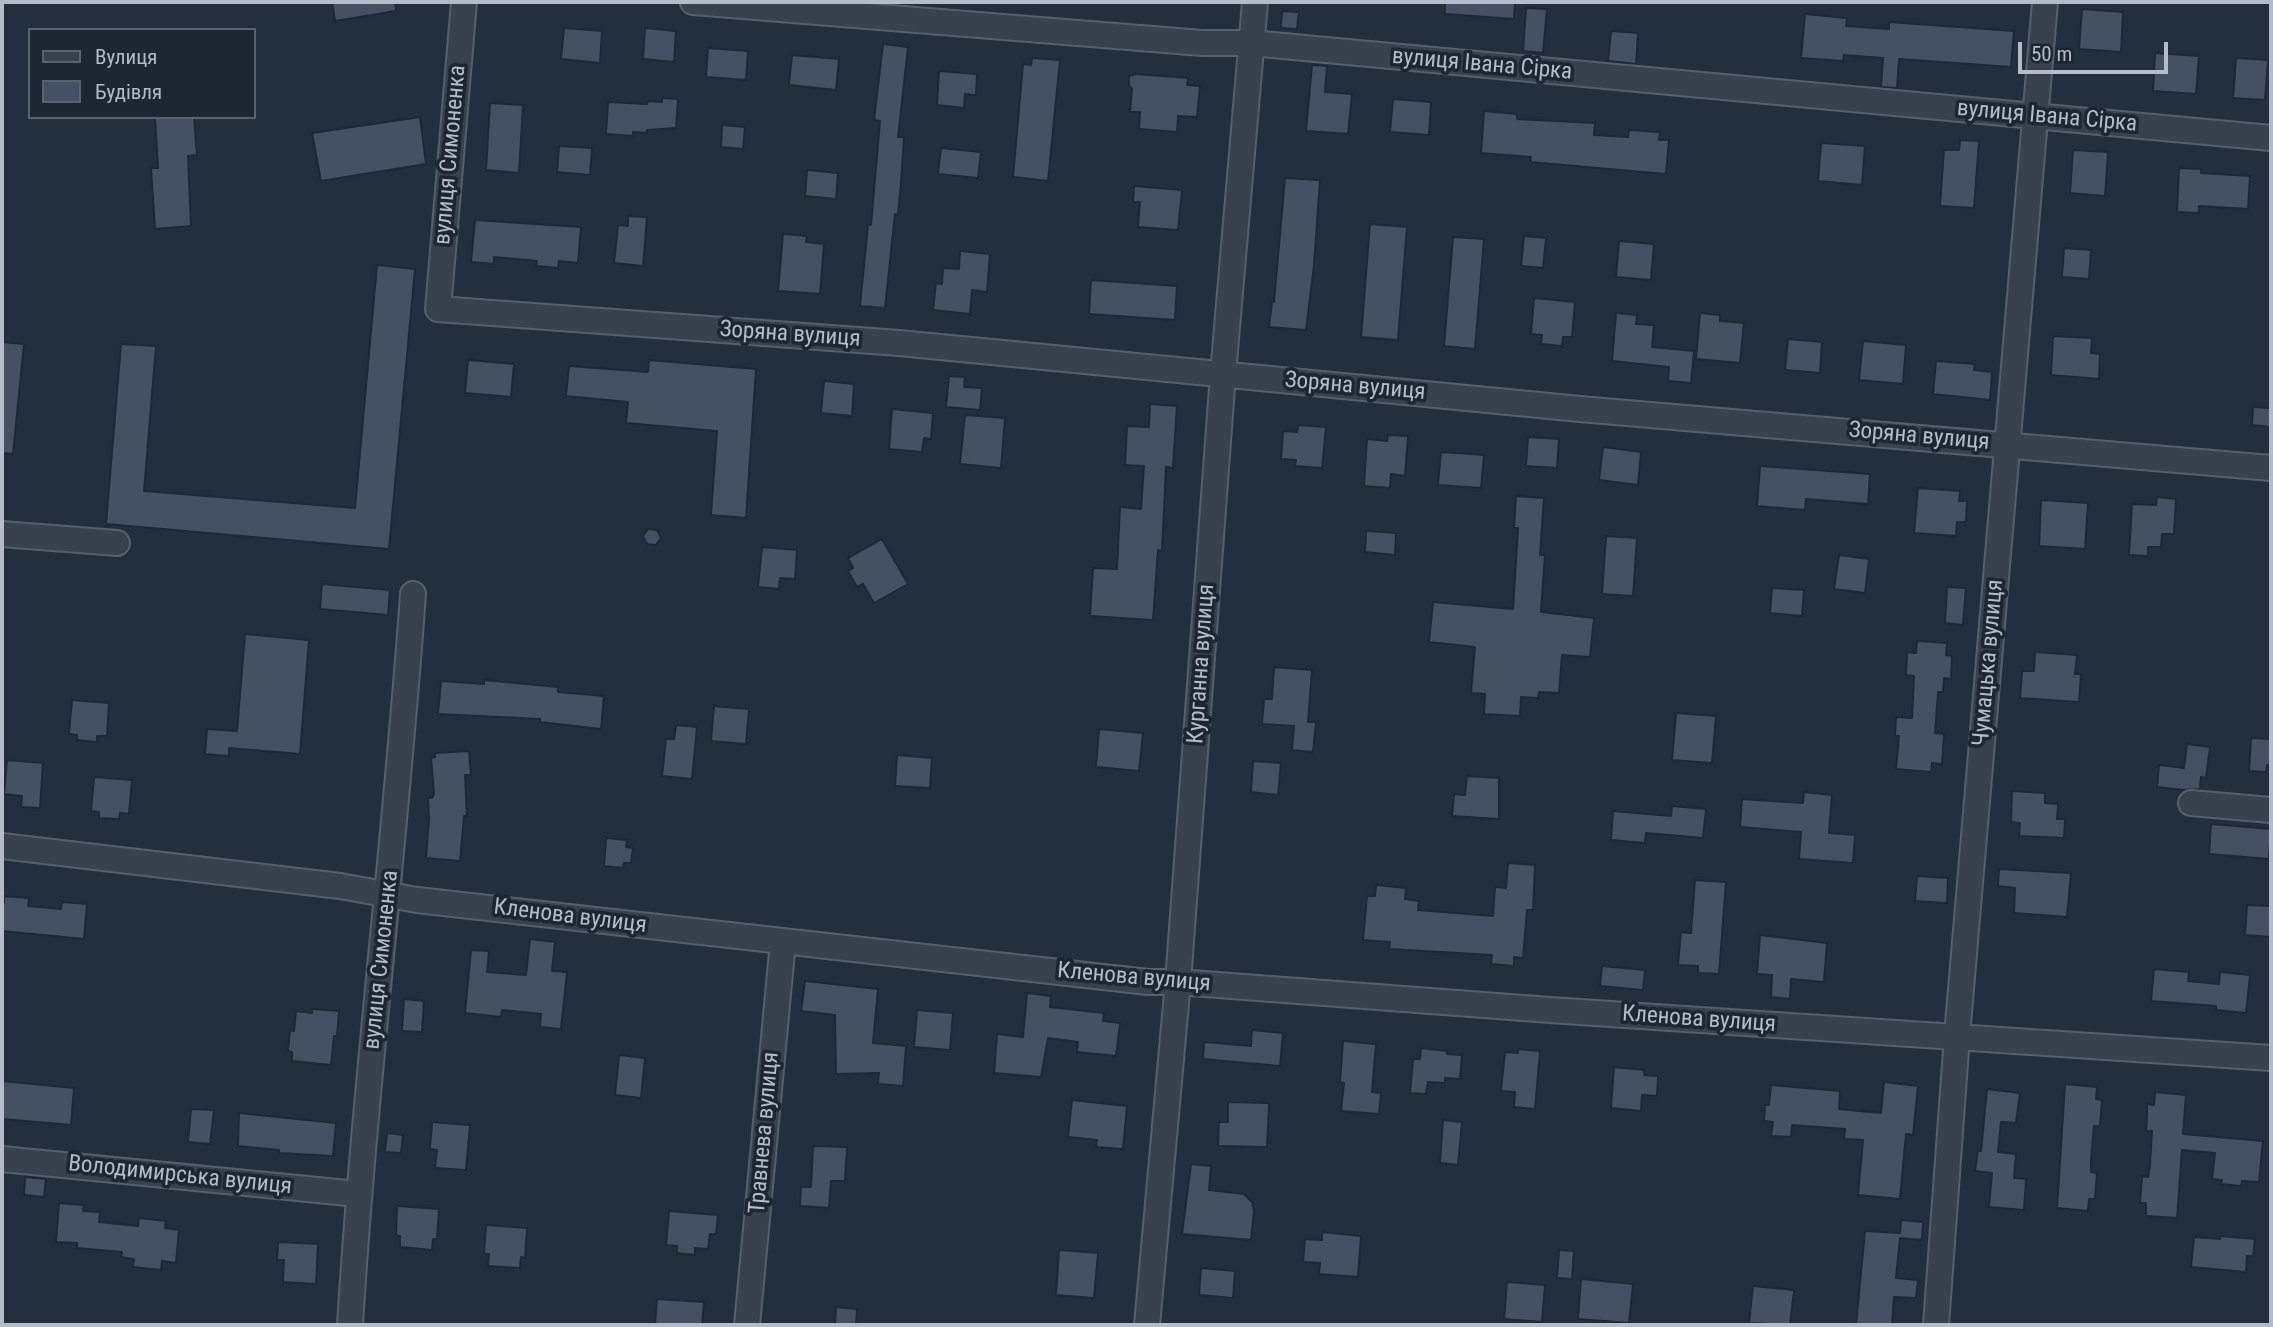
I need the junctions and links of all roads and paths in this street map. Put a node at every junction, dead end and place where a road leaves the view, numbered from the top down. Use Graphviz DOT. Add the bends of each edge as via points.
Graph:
graph roads {
  1 [pos="464,2"];
  2 [pos="693,2"];
  3 [pos="1255,2"];
  4 [pos="2045,2"];
  5 [pos="1251,43"];
  6 [pos="2034,115"];
  7 [pos="2271,138"];
  8 [pos="438,309"];
  9 [pos="1223,374"];
  10 [pos="2008,444"];
  11 [pos="2271,468"];
  12 [pos="2,534"];
  13 [pos="117,543"];
  14 [pos="413,594"];
  15 [pos="2191,803"];
  16 [pos="2271,810"];
  17 [pos="2,846"];
  18 [pos="389,894"];
  19 [pos="783,941"];
  20 [pos="1178,982"];
  21 [pos="1958,1036"];
  22 [pos="2271,1058"];
  23 [pos="2,1159"];
  24 [pos="358,1194"];
  25 [pos="349,1325"];
  26 [pos="747,1325"];
  27 [pos="1147,1325"];
  28 [pos="1936,1325"];
  1 -- 8 [label="street, вулиця Симоненка"];
  2 -- 5 [label="street, вулиця Івана Сірка" via="1214,44"];
  3 -- 5 [label="street, Курганна вулиця"];
  4 -- 6 [label="street, Чумацька вулиця"];
  5 -- 6 [label="street, вулиця Івана Сірка"];
  5 -- 9 [label="street, Курганна вулиця"];
  6 -- 7 [label="street, вулиця Івана Сірка"];
  6 -- 10 [label="street, Чумацька вулиця"];
  8 -- 9 [label="street, Зоряна вулиця" via="899,343"];
  9 -- 10 [label="street, Зоряна вулиця"];
  9 -- 20 [label="street, Курганна вулиця"];
  10 -- 11 [label="street, Зоряна вулиця"];
  10 -- 21 [label="street, Чумацька вулиця"];
  12 -- 13 [label="street"];
  14 -- 18 [label="street, вулиця Симоненка"];
  15 -- 16 [label="street"];
  17 -- 18 [label="street, Кленова вулиця"];
  18 -- 19 [label="street, Кленова вулиця"];
  18 -- 24 [label="street, вулиця Симоненка"];
  19 -- 20 [label="street, Кленова вулиця"];
  19 -- 26 [label="street, Травнева вулиця"];
  20 -- 21 [label="street, Кленова вулиця"];
  20 -- 27 [label="street, Курганна вулиця"];
  21 -- 22 [label="street, Кленова вулиця"];
  21 -- 28 [label="street, Чумацька вулиця"];
  23 -- 24 [label="street, Володимирська вулиця"];
  24 -- 25 [label="street, вулиця Симоненка"];
}
